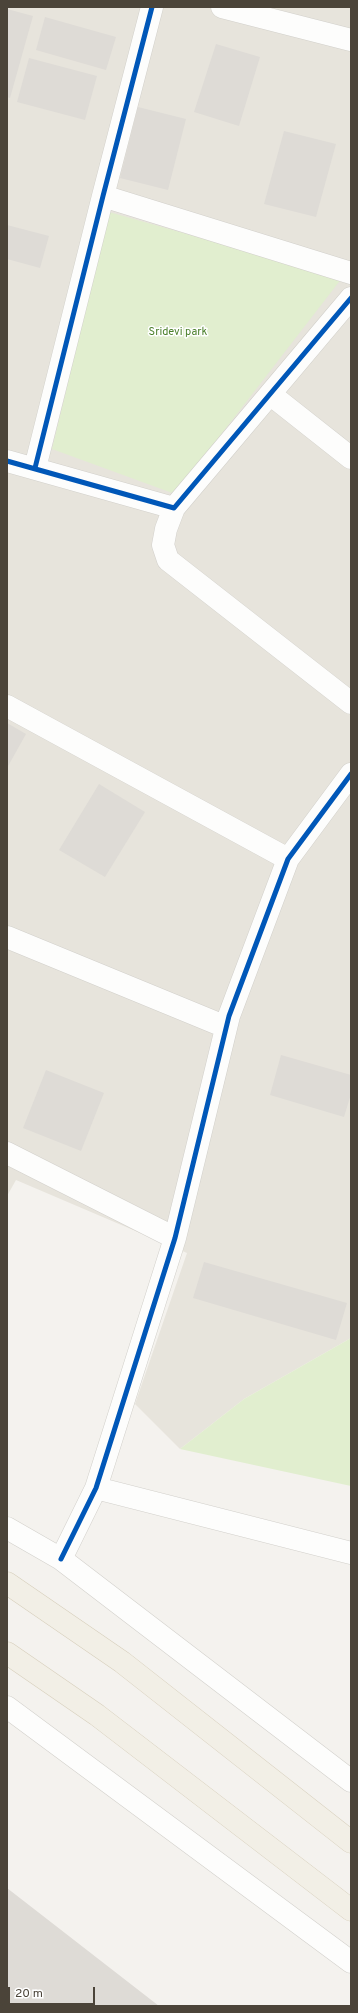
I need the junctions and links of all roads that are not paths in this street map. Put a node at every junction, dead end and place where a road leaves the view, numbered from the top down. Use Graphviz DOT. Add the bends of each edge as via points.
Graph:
graph roads {
  1 [pos="152,7"];
  2 [pos="222,7"];
  3 [pos="351,40"];
  4 [pos="102,196"];
  5 [pos="351,273"];
  6 [pos="351,298"];
  7 [pos="270,394"];
  8 [pos="351,458"];
  9 [pos="7,461"];
  10 [pos="35,468"];
  11 [pos="174,508"];
  12 [pos="351,703"];
  13 [pos="7,706"];
  14 [pos="351,774"];
  15 [pos="288,859"];
  16 [pos="7,937"];
  17 [pos="226,1027"];
  18 [pos="7,1153"];
  19 [pos="175,1238"];
  20 [pos="96,1488"];
  21 [pos="7,1528"];
  22 [pos="351,1553"];
  23 [pos="61,1559"];
  24 [pos="7,1583"];
  25 [pos="7,1653"];
  26 [pos="7,1707"];
  27 [pos="351,1781"];
  28 [pos="351,1842"];
  29 [pos="351,1910"];
  30 [pos="351,1962"];
  1 -- 4 [label="street"];
  2 -- 3 [label="street"];
  4 -- 5 [label="street"];
  4 -- 10 [label="street"];
  6 -- 7 [label="street"];
  7 -- 8 [label="street"];
  7 -- 11 [label="street"];
  9 -- 10 [label="street"];
  10 -- 11 [label="street"];
  11 -- 12 [label="street" via="163,545 168,560"];
  13 -- 15 [label="street"];
  14 -- 15 [label="street"];
  15 -- 17 [label="street"];
  16 -- 17 [label="street"];
  17 -- 19 [label="street"];
  18 -- 19 [label="street"];
  19 -- 20 [label="street"];
  20 -- 22 [label="street"];
  20 -- 23 [label="street"];
  21 -- 23 [label="street"];
  23 -- 27 [label="street"];
  24 -- 28 [label="main road" via="122,1662"];
  25 -- 29 [label="main road" via="97,1715"];
  26 -- 30 [label="street"];
}
